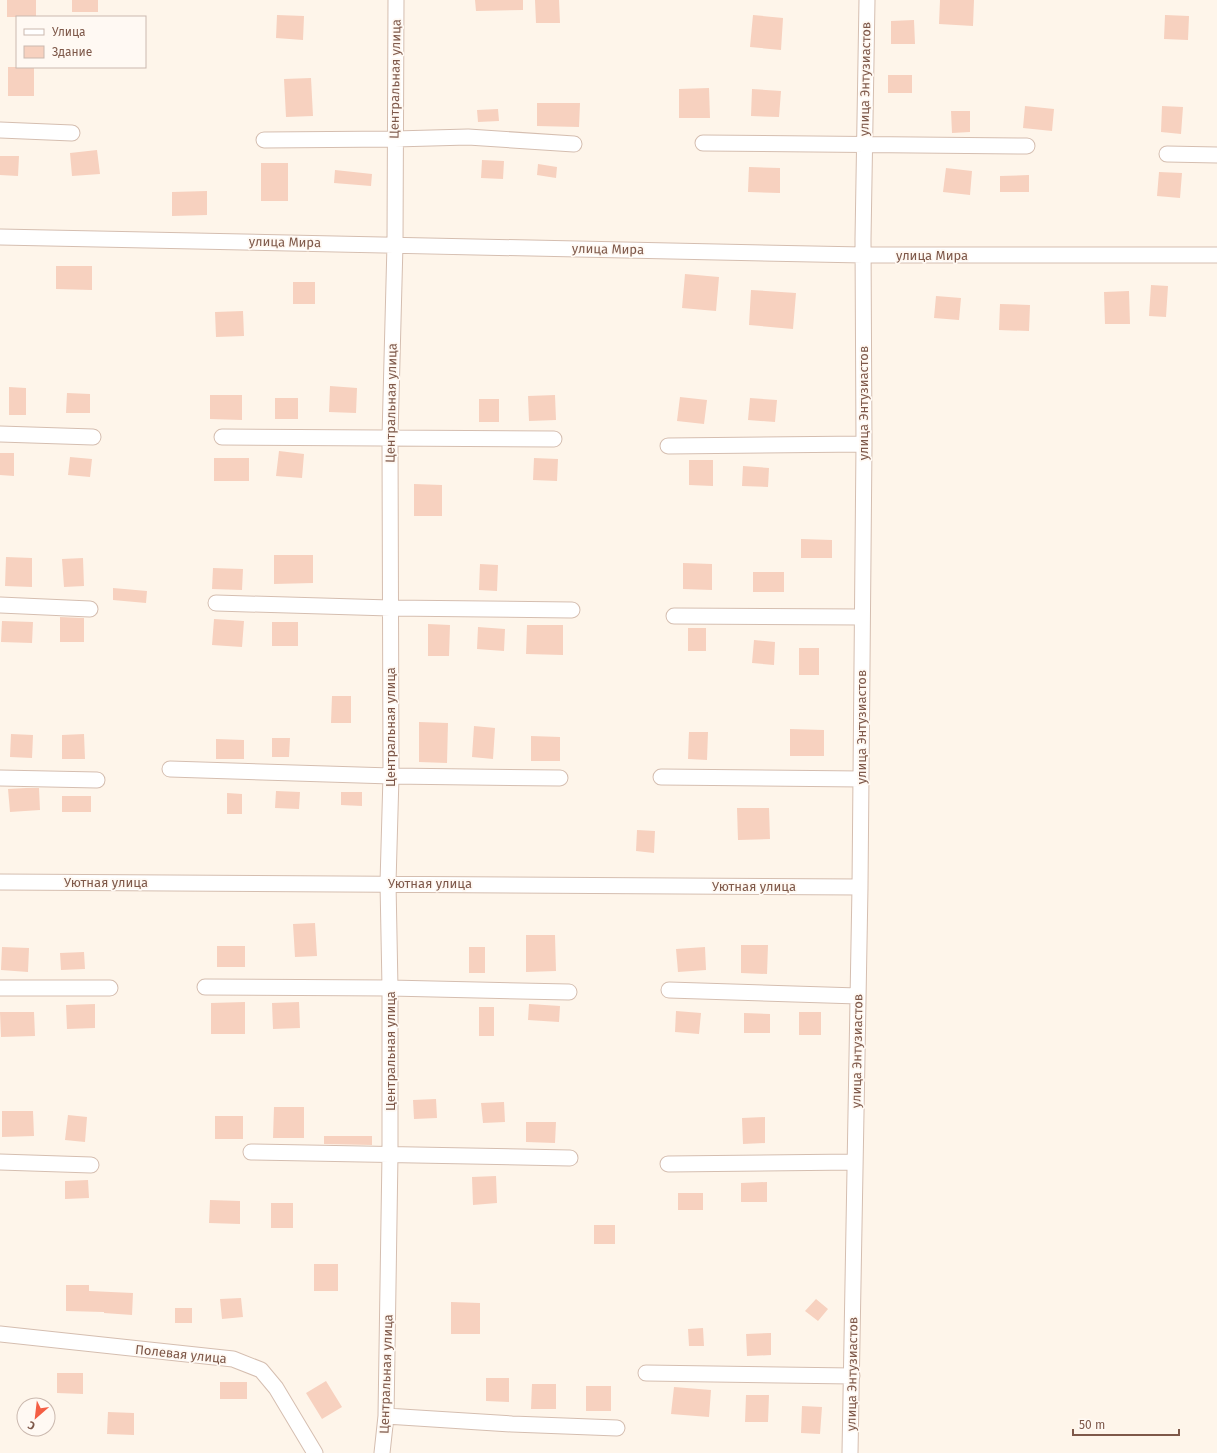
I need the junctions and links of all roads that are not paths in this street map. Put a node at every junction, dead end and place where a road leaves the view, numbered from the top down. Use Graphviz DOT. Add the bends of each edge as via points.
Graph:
graph roads {
  1 [pos="396,0"];
  2 [pos="867,0"];
  3 [pos="0,130"];
  4 [pos="72,132"];
  5 [pos="395,139"];
  6 [pos="264,140"];
  7 [pos="704,143"];
  8 [pos="574,144"];
  9 [pos="864,144"];
  10 [pos="1027,146"];
  11 [pos="1167,154"];
  12 [pos="1217,154"];
  13 [pos="0,237"];
  14 [pos="395,244"];
  15 [pos="863,255"];
  16 [pos="1217,255"];
  17 [pos="0,434"];
  18 [pos="93,437"];
  19 [pos="222,437"];
  20 [pos="390,437"];
  21 [pos="554,439"];
  22 [pos="864,444"];
  23 [pos="668,446"];
  24 [pos="216,603"];
  25 [pos="0,605"];
  26 [pos="390,608"];
  27 [pos="90,609"];
  28 [pos="572,610"];
  29 [pos="674,616"];
  30 [pos="862,617"];
  31 [pos="170,769"];
  32 [pos="391,776"];
  33 [pos="661,776"];
  34 [pos="0,778"];
  35 [pos="560,778"];
  36 [pos="861,779"];
  37 [pos="97,780"];
  38 [pos="0,882"];
  39 [pos="388,883"];
  40 [pos="860,887"];
  41 [pos="205,987"];
  42 [pos="0,988"];
  43 [pos="110,988"];
  44 [pos="390,988"];
  45 [pos="669,990"];
  46 [pos="569,992"];
  47 [pos="858,996"];
  48 [pos="251,1152"];
  49 [pos="390,1154"];
  50 [pos="570,1158"];
  51 [pos="0,1162"];
  52 [pos="855,1162"];
  53 [pos="668,1164"];
  54 [pos="91,1165"];
  55 [pos="0,1334"];
  56 [pos="646,1373"];
  57 [pos="852,1376"];
  58 [pos="386,1416"];
  59 [pos="617,1428"];
  60 [pos="315,1453"];
  61 [pos="382,1453"];
  62 [pos="850,1453"];
  1 -- 5 [label="street, Центральная улица"];
  2 -- 9 [label="street, улица Энтузиастов"];
  3 -- 4 [label="street"];
  5 -- 6 [label="street"];
  5 -- 8 [label="street" via="468,137"];
  5 -- 14 [label="street, Центральная улица"];
  7 -- 9 [label="street"];
  9 -- 10 [label="street"];
  9 -- 15 [label="street, улица Энтузиастов"];
  11 -- 12 [label="street"];
  13 -- 14 [label="street, улица Мира"];
  14 -- 15 [label="street, улица Мира"];
  14 -- 20 [label="street, Центральная улица"];
  15 -- 16 [label="street, улица Мира"];
  15 -- 22 [label="street, улица Энтузиастов"];
  17 -- 18 [label="street"];
  19 -- 20 [label="street"];
  20 -- 21 [label="street"];
  20 -- 26 [label="street, Центральная улица"];
  22 -- 23 [label="street"];
  22 -- 30 [label="street, улица Энтузиастов"];
  24 -- 26 [label="street"];
  25 -- 27 [label="street"];
  26 -- 28 [label="street"];
  26 -- 32 [label="street, Центральная улица"];
  29 -- 30 [label="street"];
  30 -- 36 [label="street, улица Энтузиастов"];
  31 -- 32 [label="street"];
  32 -- 35 [label="street"];
  32 -- 39 [label="street, Центральная улица"];
  33 -- 36 [label="street"];
  34 -- 37 [label="street"];
  36 -- 40 [label="street, улица Энтузиастов"];
  38 -- 39 [label="street, Уютная улица"];
  39 -- 40 [label="street, Уютная улица"];
  39 -- 44 [label="street, Центральная улица"];
  40 -- 47 [label="street, улица Энтузиастов"];
  41 -- 44 [label="street"];
  42 -- 43 [label="street"];
  44 -- 46 [label="street"];
  44 -- 49 [label="street, Центральная улица"];
  45 -- 47 [label="street"];
  47 -- 52 [label="street, улица Энтузиастов"];
  48 -- 49 [label="street"];
  49 -- 50 [label="street"];
  49 -- 58 [label="street, Центральная улица"];
  51 -- 54 [label="street"];
  52 -- 53 [label="street"];
  52 -- 57 [label="street, улица Энтузиастов"];
  55 -- 60 [label="street, Полевая улица" via="233,1359 261,1370 276,1388"];
  56 -- 57 [label="street"];
  57 -- 62 [label="street, улица Энтузиастов"];
  58 -- 59 [label="street"];
  58 -- 61 [label="street, Центральная улица"];
}
